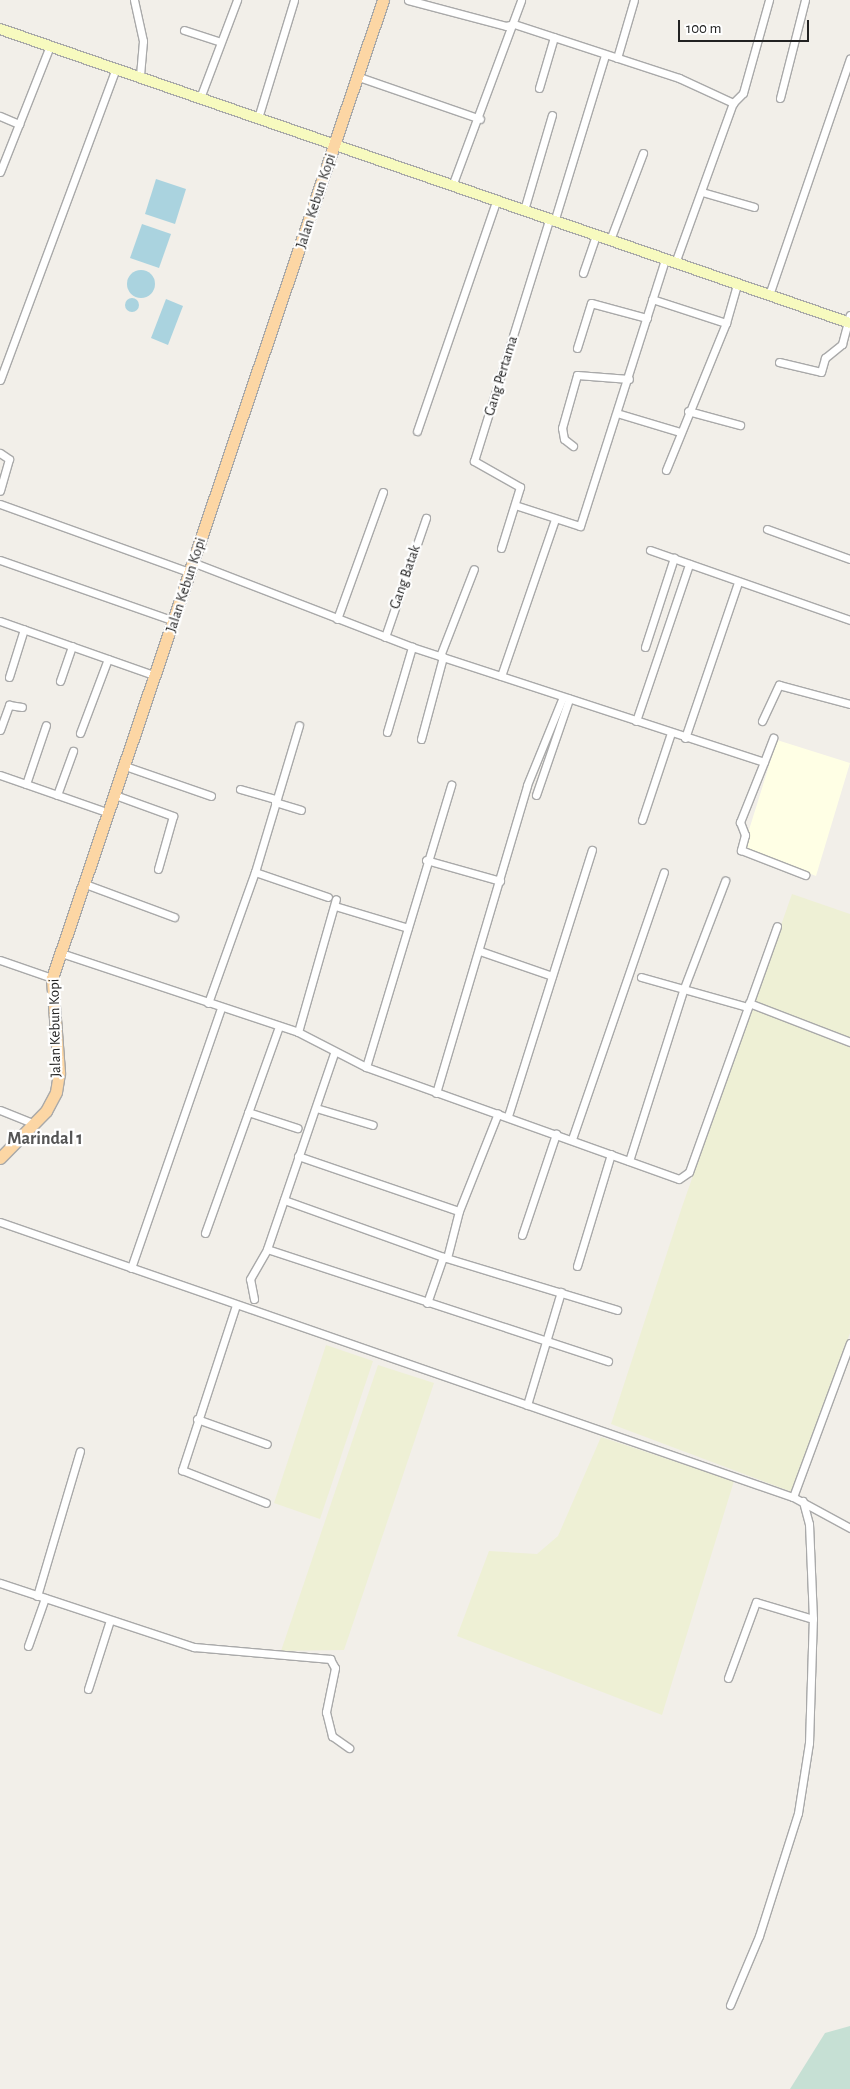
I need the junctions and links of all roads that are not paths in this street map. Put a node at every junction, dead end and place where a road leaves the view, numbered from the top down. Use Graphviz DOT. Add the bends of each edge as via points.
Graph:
graph roads {
  1 [pos="134,0"];
  2 [pos="237,0"];
  3 [pos="294,0"];
  4 [pos="383,0"];
  5 [pos="408,0"];
  6 [pos="521,0"];
  7 [pos="634,0"];
  8 [pos="769,0"];
  9 [pos="806,0"];
  10 [pos="514,24"];
  11 [pos="0,29"];
  12 [pos="184,30"];
  13 [pos="554,37"];
  14 [pos="220,42"];
  15 [pos="49,48"];
  16 [pos="605,55"];
  17 [pos="617,58"];
  18 [pos="850,58"];
  19 [pos="115,70"];
  20 [pos="358,77"];
  21 [pos="140,78"];
  22 [pos="539,88"];
  23 [pos="200,98"];
  24 [pos="780,98"];
  25 [pos="733,103"];
  26 [pos="552,115"];
  27 [pos="0,116"];
  28 [pos="258,118"];
  29 [pos="480,119"];
  30 [pos="19,124"];
  31 [pos="334,146"];
  32 [pos="643,153"];
  33 [pos="0,172"];
  34 [pos="452,186"];
  35 [pos="702,192"];
  36 [pos="496,201"];
  37 [pos="754,207"];
  38 [pos="524,210"];
  39 [pos="552,221"];
  40 [pos="596,236"];
  41 [pos="610,240"];
  42 [pos="670,262"];
  43 [pos="583,273"];
  44 [pos="737,285"];
  45 [pos="768,295"];
  46 [pos="652,299"];
  47 [pos="647,318"];
  48 [pos="849,320"];
  49 [pos="726,323"];
  50 [pos="577,348"];
  51 [pos="779,362"];
  52 [pos="629,379"];
  53 [pos="0,380"];
  54 [pos="688,411"];
  55 [pos="620,414"];
  56 [pos="740,424"];
  57 [pos="417,431"];
  58 [pos="680,432"];
  59 [pos="573,446"];
  60 [pos="0,453"];
  61 [pos="666,470"];
  62 [pos="0,491"];
  63 [pos="383,492"];
  64 [pos="0,504"];
  65 [pos="518,506"];
  66 [pos="426,518"];
  67 [pos="555,519"];
  68 [pos="767,529"];
  69 [pos="501,548"];
  70 [pos="650,550"];
  71 [pos="674,558"];
  72 [pos="850,559"];
  73 [pos="0,560"];
  74 [pos="689,564"];
  75 [pos="190,567"];
  76 [pos="474,569"];
  77 [pos="738,582"];
  78 [pos="337,619"];
  79 [pos="0,620"];
  80 [pos="850,620"];
  81 [pos="174,621"];
  82 [pos="24,629"];
  83 [pos="385,637"];
  84 [pos="72,646"];
  85 [pos="412,647"];
  86 [pos="645,647"];
  87 [pos="442,657"];
  88 [pos="108,659"];
  89 [pos="156,676"];
  90 [pos="501,676"];
  91 [pos="9,677"];
  92 [pos="60,681"];
  93 [pos="566,698"];
  94 [pos="850,704"];
  95 [pos="22,707"];
  96 [pos="636,721"];
  97 [pos="762,721"];
  98 [pos="46,725"];
  99 [pos="299,725"];
  100 [pos="0,730"];
  101 [pos="387,732"];
  102 [pos="80,733"];
  103 [pos="670,733"];
  104 [pos="686,738"];
  105 [pos="773,738"];
  106 [pos="421,740"];
  107 [pos="73,751"];
  108 [pos="764,762"];
  109 [pos="125,766"];
  110 [pos="0,775"];
  111 [pos="26,784"];
  112 [pos="451,785"];
  113 [pos="240,789"];
  114 [pos="57,795"];
  115 [pos="115,795"];
  116 [pos="536,795"];
  117 [pos="211,796"];
  118 [pos="275,801"];
  119 [pos="302,810"];
  120 [pos="109,813"];
  121 [pos="642,820"];
  122 [pos="592,850"];
  123 [pos="426,860"];
  124 [pos="158,869"];
  125 [pos="255,872"];
  126 [pos="664,872"];
  127 [pos="805,875"];
  128 [pos="500,880"];
  129 [pos="725,880"];
  130 [pos="85,884"];
  131 [pos="328,897"];
  132 [pos="174,917"];
  133 [pos="777,926"];
  134 [pos="408,928"];
  135 [pos="480,951"];
  136 [pos="61,953"];
  137 [pos="0,960"];
  138 [pos="552,976"];
  139 [pos="640,977"];
  140 [pos="52,978"];
  141 [pos="684,988"];
  142 [pos="208,1003"];
  143 [pos="749,1005"];
  144 [pos="221,1008"];
  145 [pos="279,1026"];
  146 [pos="298,1032"];
  147 [pos="850,1042"];
  148 [pos="334,1053"];
  149 [pos="366,1067"];
  150 [pos="436,1093"];
  151 [pos="316,1108"];
  152 [pos="0,1110"];
  153 [pos="248,1112"];
  154 [pos="498,1113"];
  155 [pos="508,1116"];
  156 [pos="34,1124"];
  157 [pos="373,1125"];
  158 [pos="296,1128"];
  159 [pos="556,1134"];
  160 [pos="572,1139"];
  161 [pos="611,1154"];
  162 [pos="298,1156"];
  163 [pos="0,1158"];
  164 [pos="629,1161"];
  165 [pos="284,1200"];
  166 [pos="459,1212"];
  167 [pos="0,1222"];
  168 [pos="205,1233"];
  169 [pos="522,1235"];
  170 [pos="267,1249"];
  171 [pos="445,1257"];
  172 [pos="577,1266"];
  173 [pos="131,1268"];
  174 [pos="561,1292"];
  175 [pos="254,1299"];
  176 [pos="427,1303"];
  177 [pos="236,1305"];
  178 [pos="617,1310"];
  179 [pos="547,1340"];
  180 [pos="850,1343"];
  181 [pos="608,1361"];
  182 [pos="527,1405"];
  183 [pos="197,1419"];
  184 [pos="267,1444"];
  185 [pos="80,1451"];
  186 [pos="793,1497"];
  187 [pos="803,1502"];
  188 [pos="266,1503"];
  189 [pos="850,1528"];
  190 [pos="0,1583"];
  191 [pos="41,1597"];
  192 [pos="813,1619"];
  193 [pos="110,1620"];
  194 [pos="28,1646"];
  195 [pos="728,1678"];
  196 [pos="88,1689"];
  197 [pos="349,1748"];
  198 [pos="730,2005"];
  1 -- 21 [label="street" via="143,41"];
  2 -- 14 [label="street"];
  3 -- 28 [label="street"];
  4 -- 20 [label="main road, Jalan Kebun Kopi"];
  5 -- 10 [label="street" via="506,26"];
  6 -- 10 [label="street"];
  7 -- 17 [label="street"];
  8 -- 25 [label="street" via="744,93"];
  9 -- 24 [label="street"];
  10 -- 13 [label="street"];
  10 -- 29 [label="street"];
  11 -- 15 [label="street"];
  12 -- 14 [label="street"];
  13 -- 16 [label="street"];
  13 -- 22 [label="street"];
  14 -- 23 [label="street"];
  15 -- 19 [label="street"];
  15 -- 30 [label="street"];
  16 -- 17 [label="street"];
  16 -- 39 [label="street"];
  17 -- 25 [label="street"];
  18 -- 45 [label="street"];
  19 -- 21 [label="street"];
  19 -- 53 [label="street"];
  20 -- 29 [label="street"];
  20 -- 31 [label="main road, Jalan Kebun Kopi"];
  21 -- 23 [label="street"];
  23 -- 28 [label="street"];
  25 -- 35 [label="street"];
  26 -- 38 [label="street"];
  27 -- 30 [label="street"];
  28 -- 31 [label="street"];
  29 -- 34 [label="street"];
  30 -- 33 [label="street"];
  31 -- 34 [label="street"];
  31 -- 75 [label="main road, Jalan Kebun Kopi"];
  32 -- 41 [label="street"];
  34 -- 36 [label="street"];
  35 -- 37 [label="street"];
  35 -- 42 [label="street"];
  36 -- 38 [label="street"];
  36 -- 57 [label="street"];
  38 -- 39 [label="street"];
  39 -- 40 [label="street"];
  39 -- 65 [label="street, Gang Pertama" via="474,461 520,487"];
  40 -- 41 [label="street"];
  40 -- 43 [label="street"];
  41 -- 42 [label="street"];
  42 -- 44 [label="street"];
  42 -- 46 [label="street"];
  44 -- 45 [label="street"];
  44 -- 49 [label="street"];
  45 -- 48 [label="street"];
  46 -- 47 [label="street"];
  46 -- 49 [label="street"];
  47 -- 50 [label="street" via="591,303"];
  47 -- 52 [label="street"];
  48 -- 51 [label="street" via="842,344 825,358 821,372"];
  49 -- 54 [label="street"];
  52 -- 55 [label="street"];
  52 -- 59 [label="street" via="577,375 562,428 564,439"];
  54 -- 56 [label="street"];
  54 -- 58 [label="street"];
  55 -- 58 [label="street"];
  55 -- 67 [label="street" via="580,526"];
  58 -- 61 [label="street"];
  60 -- 62 [label="street" via="9,459"];
  63 -- 78 [label="street"];
  64 -- 75 [label="street"];
  65 -- 67 [label="street"];
  65 -- 69 [label="street"];
  66 -- 83 [label="street, Gang Batak"];
  67 -- 90 [label="street"];
  68 -- 72 [label="street"];
  70 -- 71 [label="street"];
  71 -- 74 [label="street"];
  71 -- 86 [label="street"];
  73 -- 81 [label="street"];
  74 -- 77 [label="street"];
  74 -- 96 [label="street"];
  75 -- 78 [label="street"];
  75 -- 81 [label="main road, Jalan Kebun Kopi"];
  76 -- 87 [label="street"];
  77 -- 80 [label="street"];
  77 -- 104 [label="street"];
  78 -- 83 [label="street"];
  79 -- 82 [label="street"];
  81 -- 89 [label="main road, Jalan Kebun Kopi"];
  82 -- 84 [label="street"];
  82 -- 91 [label="street"];
  83 -- 85 [label="street"];
  84 -- 88 [label="street"];
  84 -- 92 [label="street"];
  85 -- 87 [label="street"];
  85 -- 101 [label="street"];
  87 -- 90 [label="street"];
  87 -- 106 [label="street"];
  88 -- 89 [label="street"];
  88 -- 102 [label="street"];
  89 -- 109 [label="main road, Jalan Kebun Kopi"];
  90 -- 93 [label="street"];
  93 -- 96 [label="street"];
  93 -- 116 [label="street"];
  93 -- 128 [label="street" via="527,785"];
  94 -- 97 [label="street" via="779,685"];
  95 -- 100 [label="street" via="9,705"];
  96 -- 103 [label="street"];
  98 -- 111 [label="street"];
  99 -- 118 [label="street"];
  103 -- 104 [label="street"];
  103 -- 121 [label="street"];
  104 -- 108 [label="street"];
  105 -- 108 [label="street"];
  107 -- 114 [label="street"];
  108 -- 127 [label="street" via="740,822 745,835 741,850"];
  109 -- 115 [label="main road, Jalan Kebun Kopi"];
  109 -- 117 [label="street"];
  110 -- 111 [label="street"];
  111 -- 114 [label="street"];
  112 -- 123 [label="street"];
  113 -- 118 [label="street"];
  114 -- 120 [label="street"];
  115 -- 120 [label="main road, Jalan Kebun Kopi"];
  115 -- 124 [label="street" via="173,816"];
  118 -- 119 [label="street"];
  118 -- 125 [label="street"];
  120 -- 130 [label="main road, Jalan Kebun Kopi"];
  122 -- 138 [label="street"];
  123 -- 128 [label="street"];
  123 -- 134 [label="street"];
  125 -- 131 [label="street"];
  125 -- 142 [label="street"];
  126 -- 160 [label="street"];
  128 -- 135 [label="street"];
  129 -- 141 [label="street"];
  130 -- 132 [label="street"];
  130 -- 136 [label="main road, Jalan Kebun Kopi"];
  133 -- 143 [label="street"];
  134 -- 146 [label="street" via="336,902"];
  134 -- 149 [label="street"];
  135 -- 138 [label="street"];
  135 -- 150 [label="street"];
  136 -- 140 [label="main road, Jalan Kebun Kopi"];
  136 -- 142 [label="street"];
  137 -- 140 [label="street"];
  138 -- 155 [label="street"];
  139 -- 141 [label="street"];
  140 -- 156 [label="main road, Jalan Kebun Kopi" via="59,1072 56,1092"];
  141 -- 143 [label="street"];
  141 -- 164 [label="street"];
  142 -- 144 [label="street"];
  143 -- 147 [label="street"];
  143 -- 164 [label="street" via="689,1172 679,1179"];
  144 -- 145 [label="street"];
  144 -- 173 [label="street"];
  145 -- 146 [label="street"];
  145 -- 153 [label="street"];
  146 -- 148 [label="street"];
  148 -- 149 [label="street"];
  148 -- 151 [label="street"];
  149 -- 150 [label="street"];
  150 -- 154 [label="street"];
  151 -- 157 [label="street"];
  151 -- 162 [label="street"];
  152 -- 156 [label="street"];
  153 -- 158 [label="street"];
  153 -- 168 [label="street"];
  154 -- 155 [label="street"];
  154 -- 166 [label="street"];
  155 -- 159 [label="street"];
  156 -- 163 [label="main road, Jalan Kebun Kopi"];
  159 -- 160 [label="street"];
  159 -- 169 [label="street"];
  160 -- 161 [label="street"];
  161 -- 164 [label="street"];
  161 -- 172 [label="street"];
  162 -- 165 [label="street"];
  162 -- 166 [label="street"];
  165 -- 170 [label="street"];
  165 -- 171 [label="street"];
  166 -- 171 [label="street"];
  167 -- 173 [label="street"];
  170 -- 175 [label="street" via="250,1279"];
  170 -- 176 [label="street"];
  171 -- 174 [label="street"];
  171 -- 176 [label="street"];
  173 -- 177 [label="street"];
  174 -- 178 [label="street"];
  174 -- 179 [label="street"];
  176 -- 179 [label="street"];
  177 -- 182 [label="street"];
  177 -- 183 [label="street"];
  179 -- 181 [label="street"];
  179 -- 182 [label="street"];
  180 -- 186 [label="street"];
  182 -- 186 [label="street"];
  183 -- 184 [label="street"];
  183 -- 188 [label="street" via="182,1472"];
  185 -- 191 [label="street"];
  186 -- 187 [label="street"];
  187 -- 189 [label="street"];
  187 -- 192 [label="street" via="809,1524"];
  190 -- 191 [label="street"];
  191 -- 193 [label="street"];
  191 -- 194 [label="street"];
  192 -- 195 [label="street" via="759,1600"];
  192 -- 198 [label="street" via="809,1743 798,1813 759,1936"];
  193 -- 196 [label="street"];
  193 -- 197 [label="street" via="194,1647 330,1659 335,1668 326,1712 332,1720 332,1736"];
}
